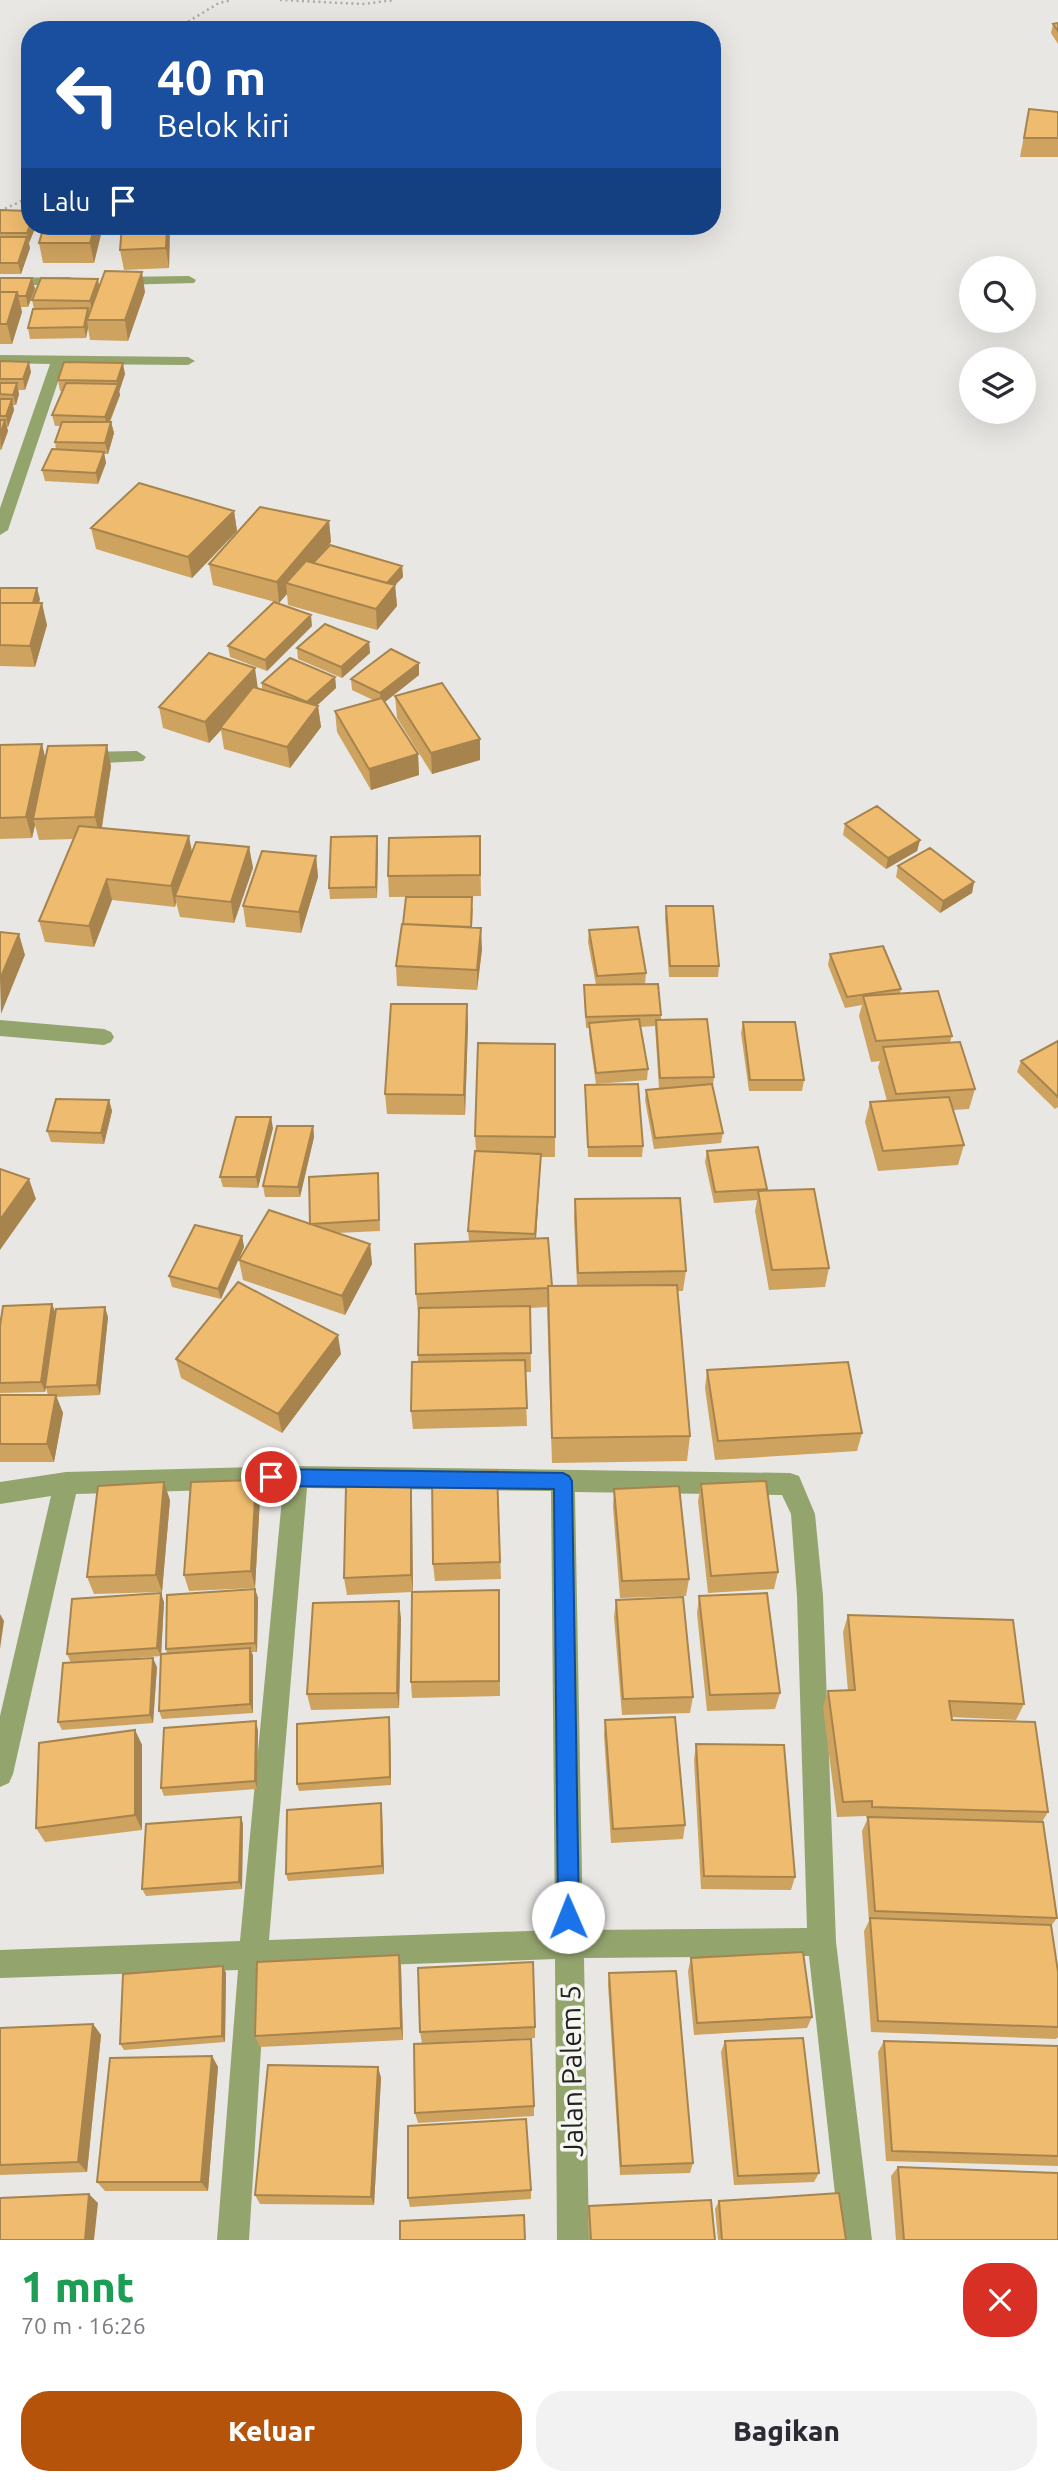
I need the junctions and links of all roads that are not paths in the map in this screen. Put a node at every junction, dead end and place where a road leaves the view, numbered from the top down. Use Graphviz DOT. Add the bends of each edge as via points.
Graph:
graph roads {
  1 [pos="189,280"];
  2 [pos="81,281"];
  3 [pos="108,281"];
  4 [pos="0,282"];
  5 [pos="0,359"];
  6 [pos="59,359"];
  7 [pos="188,360"];
  8 [pos="0,530"];
  9 [pos="68,758"];
  10 [pos="137,758"];
  11 [pos="0,1028"];
  12 [pos="104,1037"];
  13 [pos="296,1477"];
  14 [pos="563,1481"];
  15 [pos="66,1483"];
  16 [pos="0,1493"];
  17 [pos="0,1774"];
  18 [pos="822,1942"];
  19 [pos="569,1944"];
  20 [pos="253,1956"];
  21 [pos="0,1964"];
  22 [pos="233,2240"];
  23 [pos="573,2240"];
  24 [pos="856,2240"];
  1 -- 3 [label="street"];
  2 -- 4 [label="street"];
  5 -- 6 [label="street"];
  6 -- 7 [label="street"];
  6 -- 8 [label="street"];
  9 -- 10 [label="street"];
  11 -- 12 [label="street"];
  13 -- 14 [label="street"];
  13 -- 15 [label="street"];
  13 -- 20 [label="street"];
  14 -- 18 [label="street" via="790,1484 803,1514 810,1596"];
  14 -- 19 [label="street, Jalan Palem 5"];
  15 -- 16 [label="street"];
  15 -- 17 [label="street"];
  18 -- 19 [label="street"];
  18 -- 24 [label="street"];
  19 -- 20 [label="street"];
  19 -- 23 [label="street, Jalan Palem 5"];
  20 -- 21 [label="street"];
  20 -- 22 [label="street"];
}
